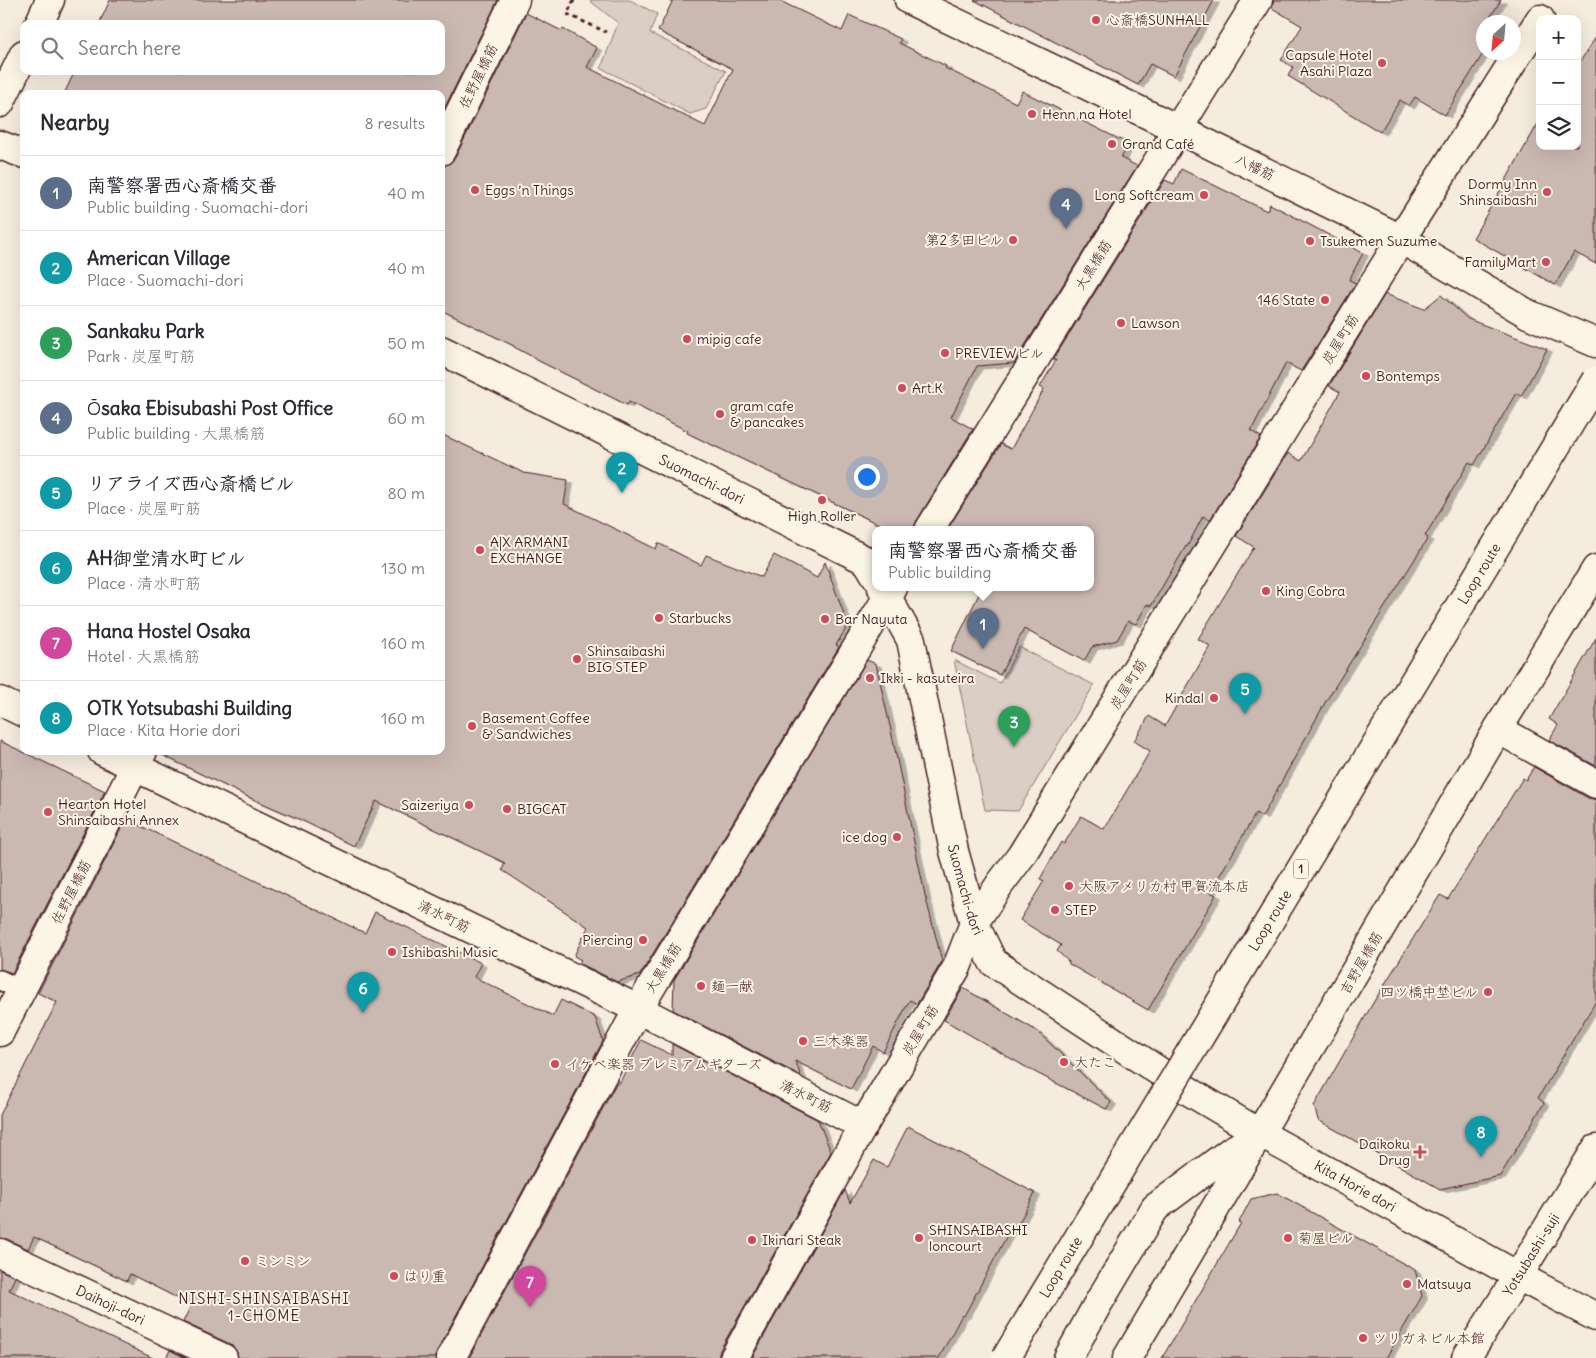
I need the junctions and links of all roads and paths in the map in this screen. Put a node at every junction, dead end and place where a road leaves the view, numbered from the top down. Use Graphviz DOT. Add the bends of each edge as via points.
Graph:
graph roads {
  1 [pos="50,0"];
  2 [pos="515,0"];
  3 [pos="574,0"];
  4 [pos="909,0"];
  5 [pos="1258,0"];
  6 [pos="1552,0"];
  7 [pos="1543,15"];
  8 [pos="41,20"];
  9 [pos="1536,25"];
  10 [pos="606,32"];
  11 [pos="20,62"];
  12 [pos="0,102"];
  13 [pos="1178,129"];
  14 [pos="445,144"];
  15 [pos="0,145"];
  16 [pos="20,152"];
  17 [pos="1401,239"];
  18 [pos="1596,343"];
  19 [pos="445,352"];
  20 [pos="1596,380"];
  21 [pos="931,526"];
  22 [pos="872,569"];
  23 [pos="1596,569"];
  24 [pos="883,591"];
  25 [pos="887,591"];
  26 [pos="0,701"];
  27 [pos="20,711"];
  28 [pos="1498,730"];
  29 [pos="120,755"];
  30 [pos="139,759"];
  31 [pos="1596,784"];
  32 [pos="974,923"];
  33 [pos="10,985"];
  34 [pos="638,1009"];
  35 [pos="0,1032"];
  36 [pos="1192,1093"];
  37 [pos="863,1126"];
  38 [pos="1261,1134"];
  39 [pos="1596,1149"];
  40 [pos="0,1253"];
  41 [pos="1518,1276"];
  42 [pos="1596,1317"];
  43 [pos="222,1358"];
  44 [pos="451,1358"];
  45 [pos="734,1358"];
  46 [pos="1006,1358"];
  47 [pos="1068,1358"];
  48 [pos="1127,1358"];
  49 [pos="1466,1358"];
  1 -- 8 [label="main road"];
  2 -- 14 [label="main road, 佐野屋橋筋"];
  3 -- 10 [label="path" via="568,14"];
  4 -- 13 [label="main road, 八幡筋"];
  5 -- 13 [label="main road, 大黒橋筋"];
  6 -- 7 [label="main road, 炭屋町筋"];
  9 -- 17 [label="main road, 炭屋町筋"];
  11 -- 12 [label="main road"];
  13 -- 17 [label="main road, 八幡筋"];
  13 -- 21 [label="main road, 大黒橋筋"];
  15 -- 16 [label="main road"];
  17 -- 18 [label="main road, 八幡筋" via="1528,314"];
  17 -- 32 [label="main road, 炭屋町筋" via="1021,856"];
  19 -- 22 [label="main road, Suomachi-dori" via="867,562"];
  20 -- 46 [label="main road, Loop route / 1, bridge"];
  23 -- 28 [label="main road, 吉野屋橋筋"];
  24 -- 34 [label="main road, 大黒橋筋"];
  25 -- 32 [label="main road, Suomachi-dori" via="912,640 954,851"];
  26 -- 27 [label="main road"];
  28 -- 31 [label="main road"];
  28 -- 38 [label="main road, 吉野屋橋筋"];
  29 -- 30 [label="main road, 清水町筋"];
  30 -- 33 [label="main road, 佐野屋橋筋"];
  30 -- 34 [label="main road, 清水町筋"];
  32 -- 36 [label="main road, Suomachi-dori" via="993,962"];
  32 -- 37 [label="main road, 炭屋町筋" via="957,967"];
  33 -- 35 [label="main road, 佐野屋橋筋"];
  34 -- 37 [label="main road, 清水町筋"];
  34 -- 44 [label="main road, 大黒橋筋"];
  36 -- 38 [label="main road, Kita Horie dori"];
  37 -- 45 [label="main road, 炭屋町筋"];
  38 -- 41 [label="main road, Kita Horie dori"];
  38 -- 47 [label="main road" via="1231,1151 1155,1208"];
  38 -- 48 [label="main road, 吉野屋橋筋"];
  39 -- 41 [label="main road, Yotsubashi-suji"];
  40 -- 43 [label="main road, Daihoji-dori"];
  41 -- 42 [label="main road, Kita Horie dori"];
  41 -- 49 [label="main road, Yotsubashi-suji"];
}
